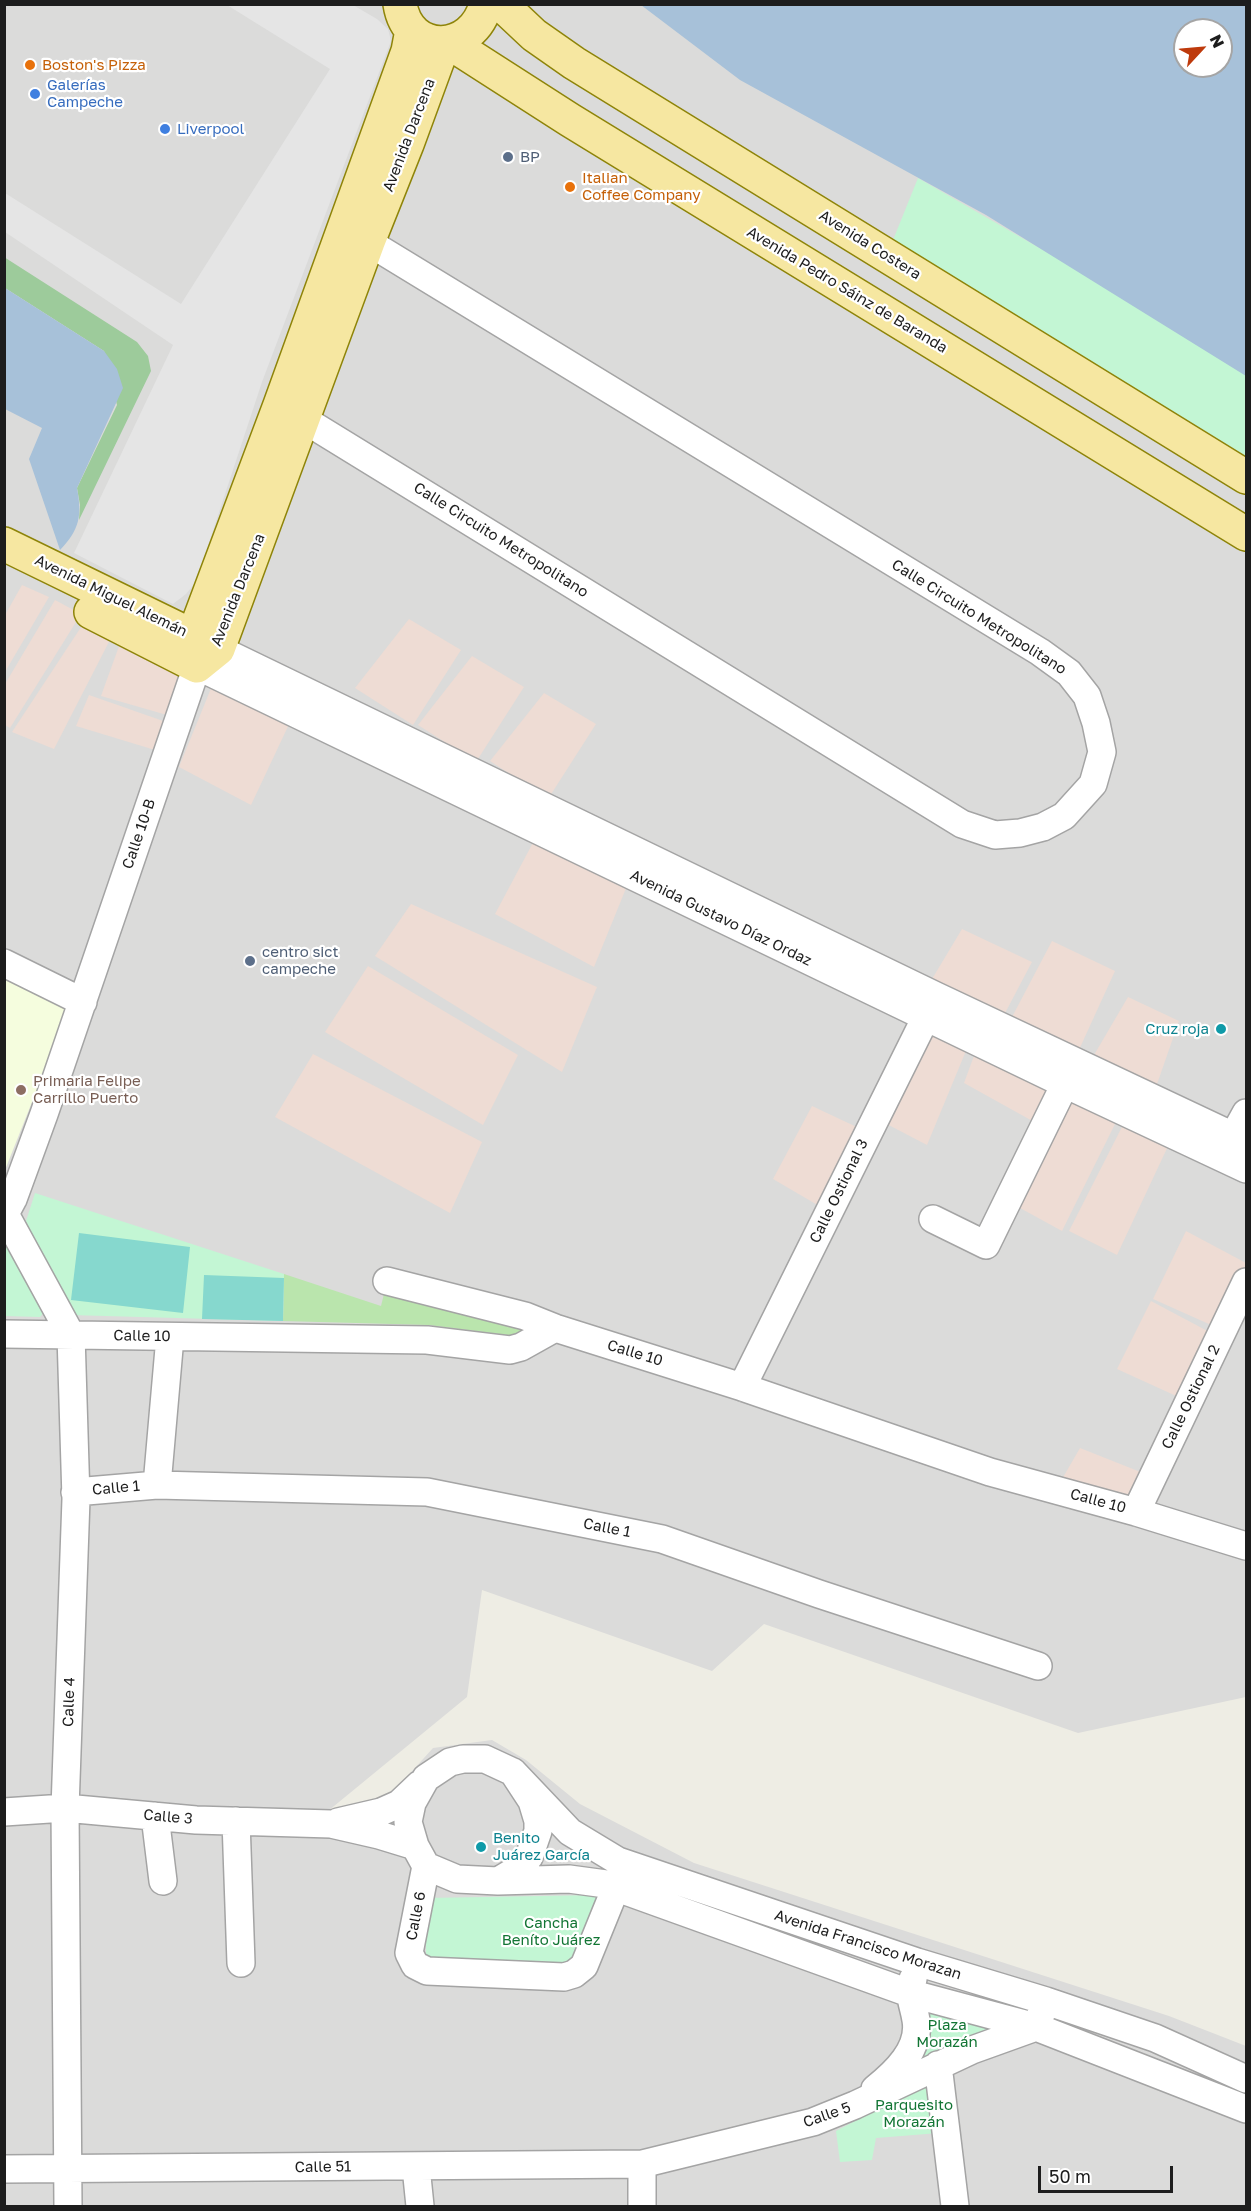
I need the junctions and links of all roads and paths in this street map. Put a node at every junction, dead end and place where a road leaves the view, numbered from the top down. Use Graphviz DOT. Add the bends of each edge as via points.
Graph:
graph roads {
  1 [pos="486,4"];
  2 [pos="501,4"];
  3 [pos="400,13"];
  4 [pos="447,43"];
  5 [pos="368,242"];
  6 [pos="292,412"];
  7 [pos="1246,477"];
  8 [pos="1246,534"];
  9 [pos="4,544"];
  10 [pos="4,567"];
  11 [pos="202,651"];
  12 [pos="4,963"];
  13 [pos="83,1002"];
  14 [pos="931,1006"];
  15 [pos="1065,1084"];
  16 [pos="1246,1113"];
  17 [pos="1234,1145"];
  18 [pos="1246,1169"];
  19 [pos="7,1203"];
  20 [pos="933,1219"];
  21 [pos="387,1281"];
  22 [pos="1246,1282"];
  23 [pos="555,1328"];
  24 [pos="4,1334"];
  25 [pos="71,1335"];
  26 [pos="170,1337"];
  27 [pos="742,1387"];
  28 [pos="157,1485"];
  29 [pos="75,1492"];
  30 [pos="1136,1512"];
  31 [pos="1246,1546"];
  32 [pos="1038,1666"];
  33 [pos="513,1772"];
  34 [pos="426,1778"];
  35 [pos="65,1808"];
  36 [pos="4,1812"];
  37 [pos="155,1816"];
  38 [pos="236,1821"];
  39 [pos="331,1824"];
  40 [pos="420,1856"];
  41 [pos="621,1876"];
  42 [pos="163,1881"];
  43 [pos="498,1881"];
  44 [pos="917,1962"];
  45 [pos="241,1963"];
  46 [pos="909,1993"];
  47 [pos="1046,2001"];
  48 [pos="1036,2027"];
  49 [pos="938,2065"];
  50 [pos="1246,2079"];
  51 [pos="855,2105"];
  52 [pos="1246,2109"];
  53 [pos="642,2164"];
  54 [pos="416,2166"];
  55 [pos="4,2169"];
  56 [pos="68,2170"];
  57 [pos="68,2206"];
  58 [pos="420,2206"];
  59 [pos="642,2206"];
  60 [pos="955,2206"];
  1 -- 4 [label="main road" via="474,30"];
  2 -- 7 [label="main road, Avenida Costera" via="534,35 574,63"];
  3 -- 4 [label="main road, Avenida Pedro Sáinz de Baranda" via="429,41"];
  3 -- 6 [label="main road, Avenida Darcena" via="408,51"];
  4 -- 5 [label="main road, Avenida Darcena"];
  4 -- 8 [label="main road, Avenida Pedro Sáinz de Baranda"];
  5 -- 6 [label="main road, Avenida Darcena"];
  5 -- 6 [label="street, Calle Circuito Metropolitano" via="1069,673 1087,696 1096,723 1102,752 1093,784 1064,816 1043,827 995,835 962,824"];
  6 -- 11 [label="main road, Avenida Darcena"];
  9 -- 11 [label="main road, Avenida Miguel Alemán"];
  10 -- 11 [label="main road, Avenida Miguel Alemán"];
  11 -- 13 [label="street, Calle 10-B"];
  11 -- 14 [label="street, Avenida Gustavo Díaz Ordaz"];
  12 -- 13 [label="street"];
  13 -- 19 [label="street, Calle 10-B"];
  14 -- 15 [label="street, Avenida Gustavo Díaz Ordaz"];
  14 -- 17 [label="street, Avenida Gustavo Díaz Ordaz"];
  14 -- 27 [label="street, Calle Ostional 3"];
  15 -- 17 [label="street, Avenida Gustavo Díaz Ordaz"];
  15 -- 20 [label="street" via="986,1245"];
  16 -- 17 [label="street"];
  17 -- 18 [label="street, Avenida Gustavo Díaz Ordaz"];
  19 -- 25 [label="street, Calle 4"];
  21 -- 23 [label="street" via="525,1316"];
  22 -- 30 [label="street, Calle Ostional 2"];
  23 -- 26 [label="street, Calle 10" via="510,1350 427,1340"];
  23 -- 27 [label="street, Calle 10"];
  24 -- 25 [label="street, Calle 10"];
  25 -- 26 [label="street, Calle 10"];
  25 -- 29 [label="street, Calle 4"];
  26 -- 28 [label="street, Calle 1"];
  27 -- 30 [label="street, Calle 10" via="990,1472"];
  28 -- 29 [label="street, Calle 1"];
  28 -- 32 [label="street, Calle 1" via="427,1492 662,1539"];
  29 -- 35 [label="street, Calle 4"];
  30 -- 31 [label="street, Calle 10"];
  33 -- 34 [label="street" via="485,1759 463,1759 450,1762"];
  33 -- 41 [label="street, Avenida Francisco Morazan" via="570,1832"];
  33 -- 43 [label="street" via="532,1801 538,1831 529,1857"];
  34 -- 39 [label="street, Calle 3" via="399,1804"];
  34 -- 40 [label="street" via="412,1803 408,1822"];
  35 -- 36 [label="street, Calle 3"];
  35 -- 37 [label="street, Calle 3"];
  35 -- 56 [label="street, Calle 4"];
  37 -- 38 [label="street, Calle 3"];
  37 -- 42 [label="street"];
  38 -- 39 [label="street, Calle 3"];
  38 -- 45 [label="street"];
  39 -- 40 [label="street, Calle 3" via="379,1834"];
  40 -- 41 [label="street, Calle 6" via="409,1953 415,1965 426,1971 564,1977 574,1974 584,1966"];
  40 -- 43 [label="street" via="458,1879"];
  41 -- 43 [label="street, Avenida Francisco Morazan" via="606,1884 569,1879"];
  41 -- 44 [label="street, Avenida Francisco Morazan"];
  41 -- 46 [label="street, Avenida Francisco Morazan"];
  44 -- 46 [label="street"];
  44 -- 47 [label="street, Avenida Francisco Morazan"];
  46 -- 48 [label="street, Avenida Francisco Morazan"];
  46 -- 51 [label="street" via="916,2023 911,2050 889,2078"];
  47 -- 48 [label="street"];
  47 -- 50 [label="street, Avenida Francisco Morazan" via="1155,2038"];
  48 -- 49 [label="street, Calle 5"];
  48 -- 52 [label="street, Avenida Francisco Morazan"];
  49 -- 51 [label="street, Calle 5"];
  49 -- 60 [label="street"];
  51 -- 53 [label="street, Calle 5" via="813,2122"];
  53 -- 54 [label="street, Calle 51"];
  53 -- 59 [label="street"];
  54 -- 56 [label="street, Calle 51"];
  54 -- 58 [label="street"];
  55 -- 56 [label="street, Calle 51"];
  56 -- 57 [label="street, Calle 4"];
}
